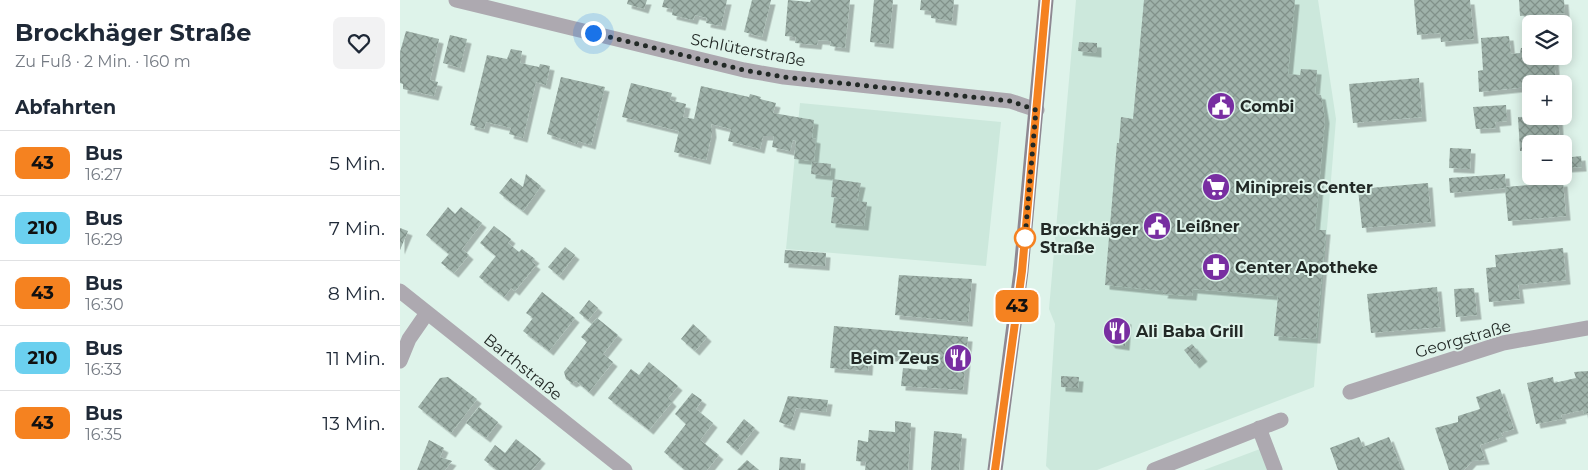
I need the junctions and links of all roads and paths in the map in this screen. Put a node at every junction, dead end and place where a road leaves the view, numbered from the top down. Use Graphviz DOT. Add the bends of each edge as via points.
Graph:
graph roads {
  1 [pos="456,0"];
  2 [pos="1046,0"];
  3 [pos="1036,110"];
  4 [pos="400,291"];
  5 [pos="427,312"];
  6 [pos="1588,328"];
  7 [pos="400,360"];
  8 [pos="1350,392"];
  9 [pos="1281,420"];
  10 [pos="1259,428"];
  11 [pos="625,470"];
  12 [pos="995,470"];
  13 [pos="1154,470"];
  14 [pos="1275,470"];
  1 -- 3 [label="street, Schlüterstraße" via="744,70 1010,101"];
  2 -- 3 [label="main road"];
  3 -- 12 [label="main road" via="1022,271"];
  4 -- 5 [label="street, Barthstraße"];
  5 -- 7 [label="street"];
  5 -- 11 [label="street, Barthstraße"];
  6 -- 8 [label="street, Georgstraße" via="1502,343"];
  9 -- 10 [label="street"];
  10 -- 13 [label="street"];
  10 -- 14 [label="street"];
}
